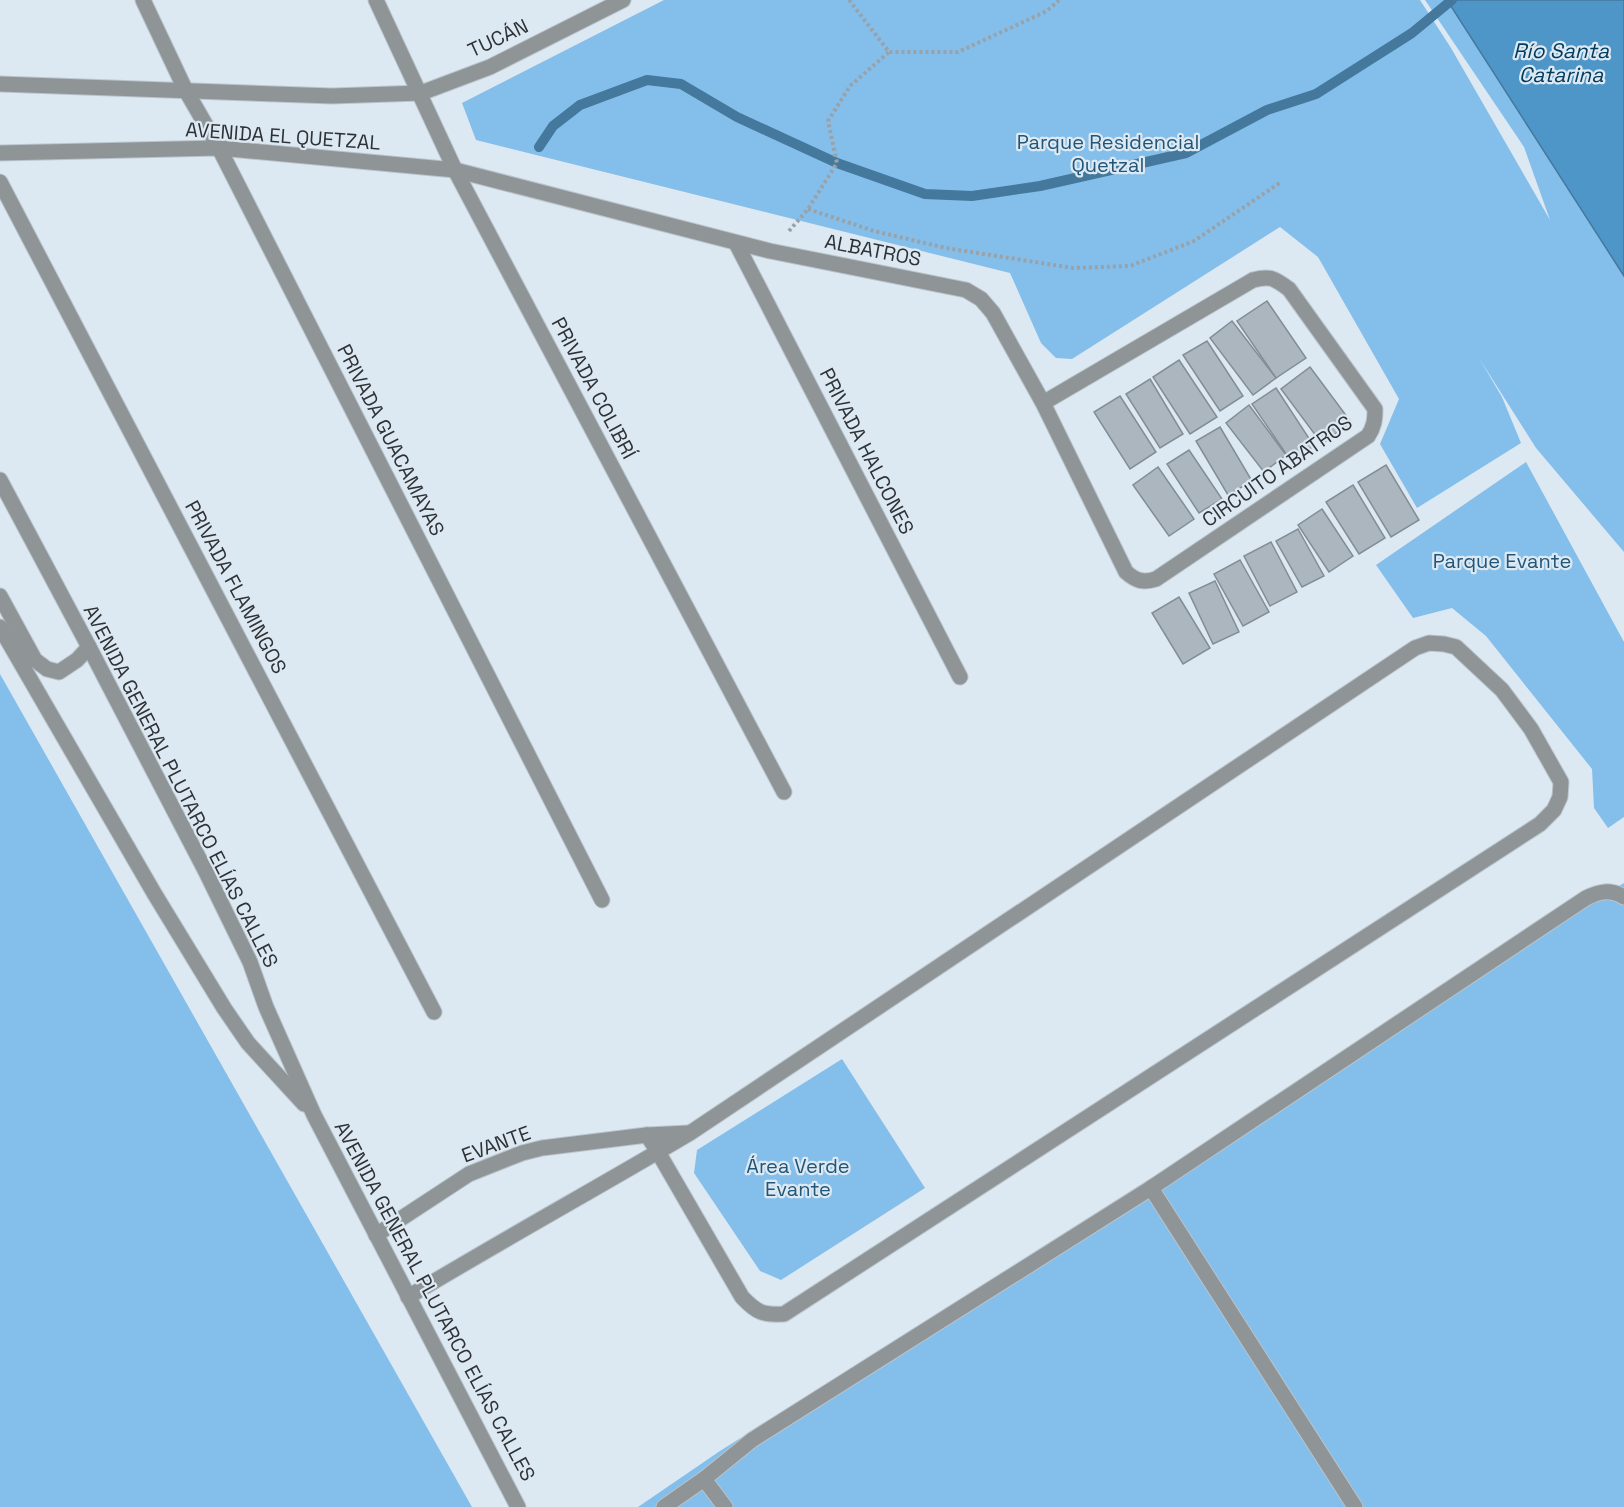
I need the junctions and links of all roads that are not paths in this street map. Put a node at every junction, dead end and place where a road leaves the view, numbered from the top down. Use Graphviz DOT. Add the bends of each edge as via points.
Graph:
graph roads {
  1 [pos="143,0"];
  2 [pos="376,0"];
  3 [pos="613,2"];
  4 [pos="0,84"];
  5 [pos="185,89"];
  6 [pos="421,93"];
  7 [pos="219,148"];
  8 [pos="0,153"];
  9 [pos="455,170"];
  10 [pos="0,182"];
  11 [pos="736,243"];
  12 [pos="1043,403"];
  13 [pos="0,480"];
  14 [pos="1126,572"];
  15 [pos="0,596"];
  16 [pos="0,627"];
  17 [pos="89,647"];
  18 [pos="960,677"];
  19 [pos="784,792"];
  20 [pos="1624,897"];
  21 [pos="602,900"];
  22 [pos="434,1012"];
  23 [pos="314,1115"];
  24 [pos="690,1133"];
  25 [pos="646,1136"];
  26 [pos="658,1152"];
  27 [pos="1151,1188"];
  28 [pos="376,1235"];
  29 [pos="408,1297"];
  30 [pos="704,1479"];
  31 [pos="518,1507"];
  32 [pos="664,1507"];
  33 [pos="725,1507"];
  34 [pos="1355,1507"];
  1 -- 5 [label="street, PRIVADA GUACAMAYAS"];
  2 -- 6 [label="street, PRIVADA COLIBRÍ"];
  3 -- 6 [label="street, TUCÁN" via="490,67"];
  4 -- 5 [label="street, AVENIDA EL QUETZAL"];
  5 -- 6 [label="street, AVENIDA EL QUETZAL" via="332,96"];
  5 -- 7 [label="street, PRIVADA GUACAMAYAS"];
  6 -- 9 [label="street, PRIVADA COLIBRÍ"];
  7 -- 8 [label="street, AVENIDA EL QUETZAL"];
  7 -- 9 [label="street, AVENIDA EL QUETZAL"];
  7 -- 21 [label="street, PRIVADA GUACAMAYAS"];
  9 -- 11 [label="street, ALBATROS"];
  9 -- 19 [label="street, PRIVADA COLIBRÍ"];
  10 -- 22 [label="street, PRIVADA FLAMINGOS"];
  11 -- 12 [label="street, ALBATROS" via="966,290 993,313"];
  11 -- 18 [label="street, PRIVADA HALCONES"];
  12 -- 14 [label="street, ALBATROS"];
  12 -- 14 [label="street, CIRCUITO ABATROS" via="1266,276 1289,290 1375,409 1374,428 1368,436 1156,579 1134,580"];
  13 -- 17 [label="street, AVENIDA GENERAL PLUTARCO ELÍAS CALLES"];
  15 -- 17 [label="street" via="41,666 52,671 64,670"];
  16 -- 23 [label="street, AVENIDA GENERAL PLUTARCO ELÍAS CALLES" via="224,1008 248,1043"];
  17 -- 23 [label="street, AVENIDA GENERAL PLUTARCO ELÍAS CALLES" via="250,962"];
  20 -- 27 [label="street" via="1602,891 1579,902"];
  23 -- 28 [label="street, AVENIDA GENERAL PLUTARCO ELÍAS CALLES"];
  24 -- 25 [label="street, EVANTE"];
  24 -- 26 [label="street"];
  24 -- 26 [label="street" via="1414,648 1429,643 1456,647 1502,690 1531,729 1561,782 1554,810 1540,824 784,1314 753,1309 742,1297"];
  25 -- 26 [label="street"];
  25 -- 28 [label="street, EVANTE" via="542,1148 502,1160 468,1174"];
  26 -- 29 [label="street"];
  27 -- 30 [label="street" via="752,1440"];
  27 -- 34 [label="street"];
  28 -- 29 [label="street, AVENIDA GENERAL PLUTARCO ELÍAS CALLES"];
  29 -- 31 [label="street, AVENIDA GENERAL PLUTARCO ELÍAS CALLES"];
  30 -- 32 [label="street"];
  30 -- 33 [label="street"];
}
